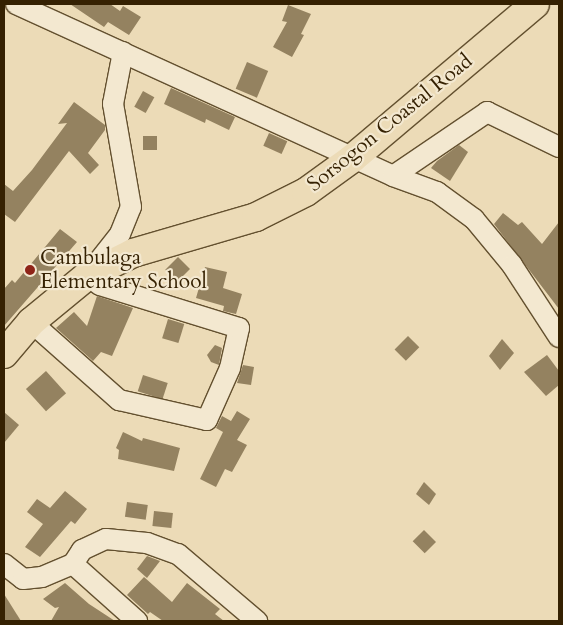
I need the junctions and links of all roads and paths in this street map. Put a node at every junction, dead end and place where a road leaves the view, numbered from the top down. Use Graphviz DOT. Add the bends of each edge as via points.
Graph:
graph roads {
  1 [pos="16,4"];
  2 [pos="535,4"];
  3 [pos="122,52"];
  4 [pos="559,147"];
  5 [pos="354,158"];
  6 [pos="393,176"];
  7 [pos="87,276"];
  8 [pos="31,322"];
  9 [pos="559,337"];
  10 [pos="4,354"];
  11 [pos="4,564"];
  12 [pos="73,564"];
  13 [pos="137,621"];
  14 [pos="257,621"];
  1 -- 3 [label="street"];
  2 -- 5 [label="highway, Sorsogon Coastal Road"];
  3 -- 5 [label="street"];
  3 -- 7 [label="street" via="112,104 131,207 120,234"];
  4 -- 6 [label="street" via="487,112"];
  5 -- 6 [label="street"];
  5 -- 7 [label="highway, Sorsogon Coastal Road" via="306,192 256,217 133,253"];
  6 -- 9 [label="street" via="437,192 474,219 512,265"];
  7 -- 8 [label="highway, Sorsogon Coastal Road"];
  7 -- 8 [label="street" via="100,285 239,328 230,368 207,420 119,400"];
  8 -- 10 [label="highway, Sorsogon Coastal Road"];
  11 -- 12 [label="street" via="23,579 42,577"];
  12 -- 13 [label="street"];
  12 -- 14 [label="street" via="82,550 106,539 147,543 178,554"];
}
